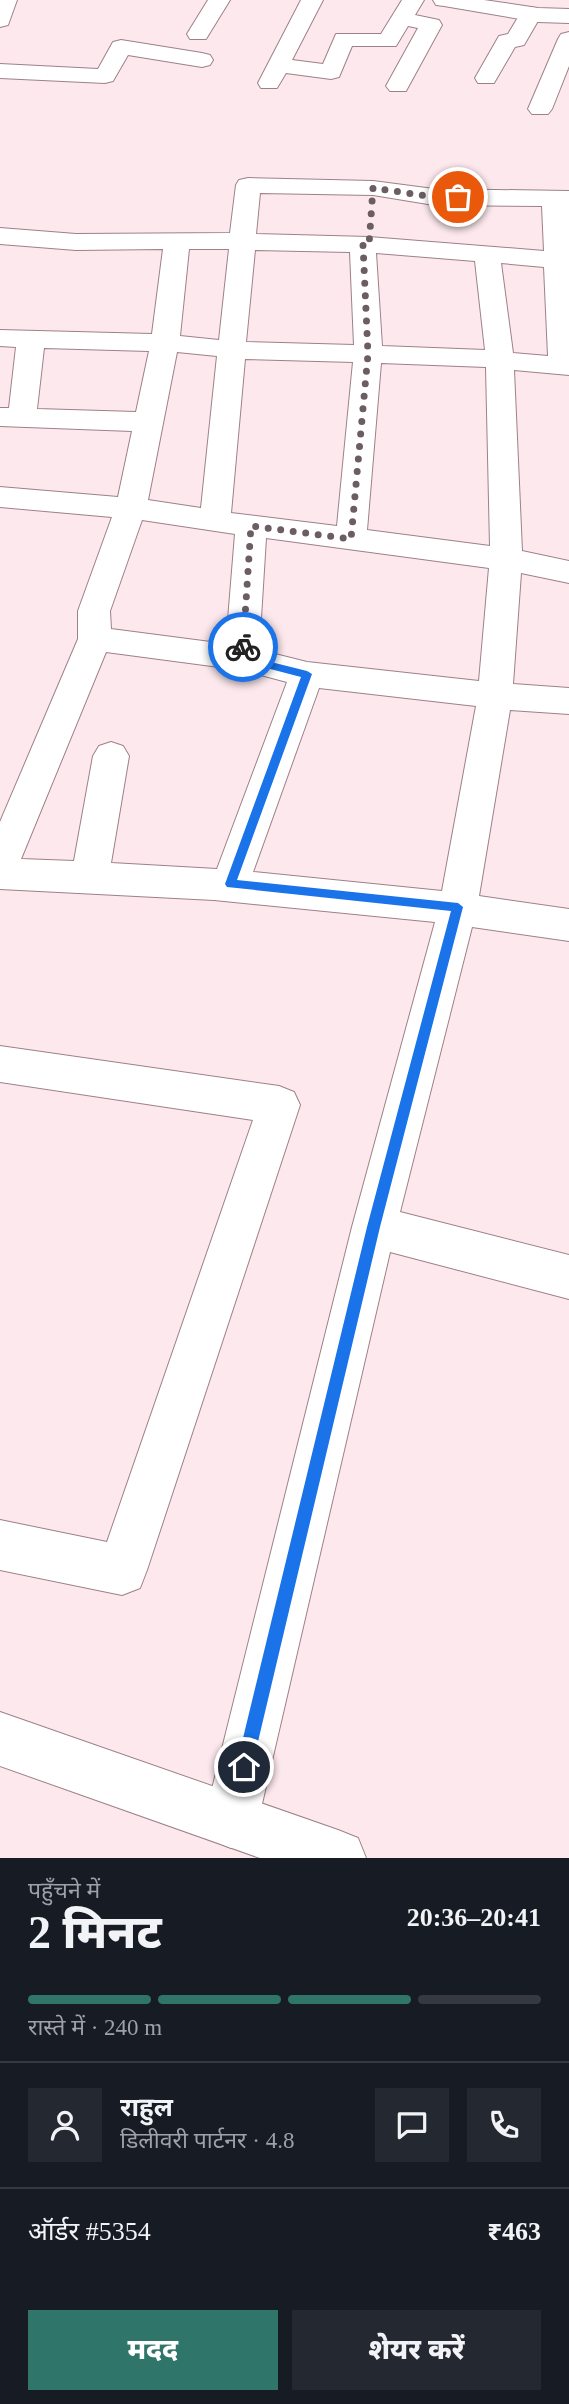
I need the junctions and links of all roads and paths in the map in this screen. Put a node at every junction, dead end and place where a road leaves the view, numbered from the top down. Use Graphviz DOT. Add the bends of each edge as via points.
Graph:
graph roads {
  1 [pos="219,0"];
  2 [pos="312,0"];
  3 [pos="444,0"];
  4 [pos="493,4"];
  5 [pos="407,9"];
  6 [pos="537,10"];
  7 [pos="569,16"];
  8 [pos="198,34"];
  9 [pos="569,39"];
  10 [pos="202,60"];
  11 [pos="0,71"];
  12 [pos="486,78"];
  13 [pos="398,86"];
  14 [pos="540,109"];
  15 [pos="564,197"];
  16 [pos="370,222"];
  17 [pos="0,236"];
  18 [pos="177,241"];
  19 [pos="242,242"];
  20 [pos="487,254"];
  21 [pos="563,261"];
  22 [pos="0,338"];
  23 [pos="32,340"];
  24 [pos="165,343"];
  25 [pos="233,349"];
  26 [pos="368,354"];
  27 [pos="500,360"];
  28 [pos="566,366"];
  29 [pos="11,417"];
  30 [pos="148,422"];
  31 [pos="0,497"];
  32 [pos="131,508"];
  33 [pos="215,520"];
  34 [pos="251,526"];
  35 [pos="351,539"];
  36 [pos="506,559"];
  37 [pos="569,572"];
  38 [pos="95,639"];
  39 [pos="242,658"];
  40 [pos="307,674"];
  41 [pos="495,696"];
  42 [pos="569,701"];
  43 [pos="111,756"];
  44 [pos="0,866"];
  45 [pos="0,874"];
  46 [pos="90,877"];
  47 [pos="230,884"];
  48 [pos="458,907"];
  49 [pos="569,925"];
  50 [pos="0,1064"];
  51 [pos="374,1227"];
  52 [pos="569,1277"];
  53 [pos="0,1545"];
  54 [pos="0,1739"];
  55 [pos="231,1821"];
  56 [pos="338,1858"];
  1 -- 8 [label="street"];
  2 -- 5 [label="street" via="274,74 331,72 344,39 388,41"];
  3 -- 4 [label="street"];
  4 -- 6 [label="street"];
  5 -- 13 [label="street" via="431,25"];
  6 -- 7 [label="street"];
  6 -- 12 [label="street" via="516,40 507,41"];
  9 -- 14 [label="street"];
  10 -- 11 [label="street" via="121,47 105,76"];
  15 -- 16 [label="street" via="434,197"];
  15 -- 21 [label="street"];
  16 -- 19 [label="street"];
  16 -- 19 [label="street" via="248,185"];
  16 -- 20 [label="street"];
  16 -- 26 [label="street"];
  17 -- 18 [label="street" via="76,242"];
  18 -- 19 [label="street"];
  18 -- 24 [label="street"];
  19 -- 25 [label="street"];
  20 -- 21 [label="street"];
  20 -- 27 [label="street"];
  21 -- 28 [label="street"];
  22 -- 23 [label="street"];
  23 -- 24 [label="street"];
  23 -- 29 [label="street"];
  24 -- 25 [label="street"];
  24 -- 30 [label="street"];
  25 -- 26 [label="street"];
  25 -- 33 [label="street"];
  26 -- 27 [label="street"];
  26 -- 35 [label="street"];
  27 -- 28 [label="street"];
  27 -- 36 [label="street"];
  29 -- 30 [label="street"];
  30 -- 32 [label="street"];
  31 -- 32 [label="street"];
  32 -- 33 [label="street"];
  32 -- 38 [label="street" via="94,611"];
  33 -- 34 [label="street"];
  34 -- 35 [label="street"];
  34 -- 39 [label="street"];
  35 -- 36 [label="street"];
  36 -- 37 [label="street"];
  36 -- 41 [label="street"];
  38 -- 39 [label="street"];
  38 -- 44 [label="street"];
  39 -- 40 [label="street"];
  40 -- 41 [label="street"];
  40 -- 47 [label="street"];
  41 -- 42 [label="street"];
  41 -- 48 [label="street"];
  43 -- 46 [label="street"];
  45 -- 46 [label="street"];
  46 -- 47 [label="street"];
  47 -- 48 [label="street"];
  48 -- 49 [label="street"];
  48 -- 51 [label="street"];
  50 -- 53 [label="street" via="279,1105 122,1570"];
  51 -- 52 [label="street"];
  51 -- 55 [label="street"];
  54 -- 55 [label="street"];
  55 -- 56 [label="street"];
}
